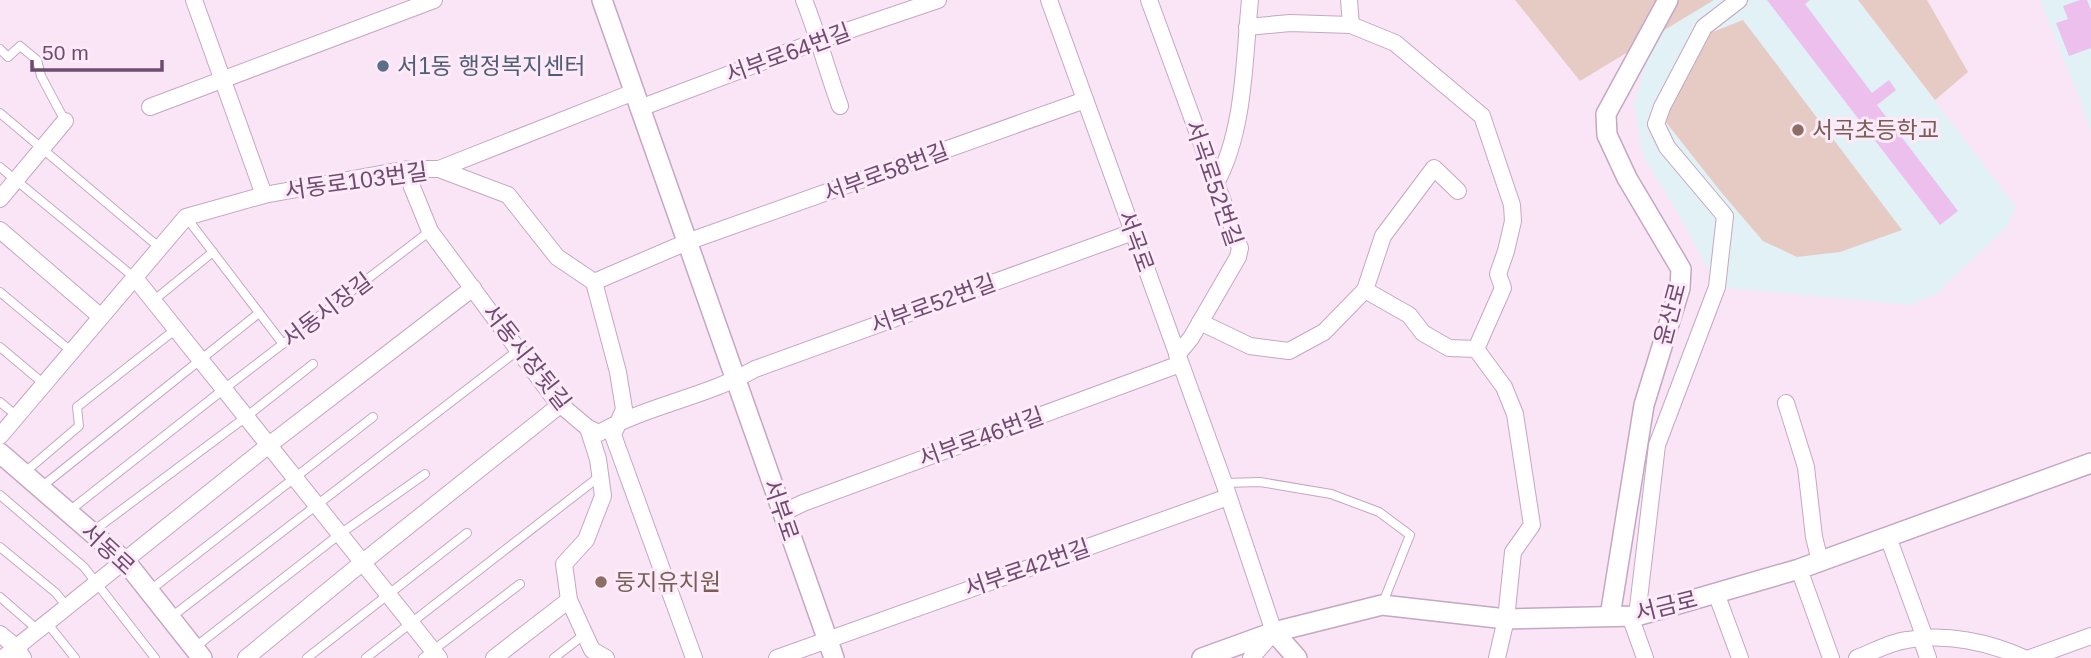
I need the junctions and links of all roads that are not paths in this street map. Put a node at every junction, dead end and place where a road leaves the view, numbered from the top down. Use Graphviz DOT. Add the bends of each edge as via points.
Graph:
graph roads {
  1 [pos="194,0"];
  2 [pos="434,0"];
  3 [pos="602,0"];
  4 [pos="804,0"];
  5 [pos="938,0"];
  6 [pos="1049,0"];
  7 [pos="1149,0"];
  8 [pos="1250,0"];
  9 [pos="1349,0"];
  10 [pos="1668,0"];
  11 [pos="1739,0"];
  12 [pos="1351,25"];
  13 [pos="1247,27"];
  14 [pos="820,40"];
  15 [pos="0,49"];
  16 [pos="223,79"];
  17 [pos="637,100"];
  18 [pos="1085,100"];
  19 [pos="839,106"];
  20 [pos="150,107"];
  21 [pos="0,113"];
  22 [pos="65,121"];
  23 [pos="42,149"];
  24 [pos="0,167"];
  25 [pos="408,169"];
  26 [pos="439,169"];
  27 [pos="15,181"];
  28 [pos="1216,183"];
  29 [pos="1458,191"];
  30 [pos="264,195"];
  31 [pos="0,199"];
  32 [pos="186,217"];
  33 [pos="0,230"];
  34 [pos="430,231"];
  35 [pos="1133,232"];
  36 [pos="687,242"];
  37 [pos="160,248"];
  38 [pos="213,253"];
  39 [pos="135,278"];
  40 [pos="594,282"];
  41 [pos="473,288"];
  42 [pos="1366,290"];
  43 [pos="0,292"];
  44 [pos="153,301"];
  45 [pos="259,313"];
  46 [pos="101,317"];
  47 [pos="1200,322"];
  48 [pos="176,329"];
  49 [pos="283,344"];
  50 [pos="0,346"];
  51 [pos="1476,349"];
  52 [pos="517,351"];
  53 [pos="72,352"];
  54 [pos="1179,359"];
  55 [pos="200,360"];
  56 [pos="313,364"];
  57 [pos="736,380"];
  58 [pos="44,384"];
  59 [pos="224,389"];
  60 [pos="0,401"];
  61 [pos="1786,403"];
  62 [pos="561,405"];
  63 [pos="17,416"];
  64 [pos="246,417"];
  65 [pos="373,417"];
  66 [pos="619,422"];
  67 [pos="588,428"];
  68 [pos="0,436"];
  69 [pos="269,445"];
  70 [pos="0,453"];
  71 [pos="2091,463"];
  72 [pos="24,474"];
  73 [pos="425,474"];
  74 [pos="600,476"];
  75 [pos="295,478"];
  76 [pos="40,488"];
  77 [pos="1226,490"];
  78 [pos="0,495"];
  79 [pos="318,506"];
  80 [pos="68,512"];
  81 [pos="782,513"];
  82 [pos="92,532"];
  83 [pos="467,533"];
  84 [pos="340,534"];
  85 [pos="1888,537"];
  86 [pos="0,547"];
  87 [pos="1820,561"];
  88 [pos="126,562"];
  89 [pos="363,562"];
  90 [pos="1799,569"];
  91 [pos="97,584"];
  92 [pos="520,584"];
  93 [pos="149,591"];
  94 [pos="1717,593"];
  95 [pos="388,594"];
  96 [pos="0,597"];
  97 [pos="569,600"];
  98 [pos="1382,606"];
  99 [pos="68,608"];
  100 [pos="1610,616"];
  101 [pos="1634,616"];
  102 [pos="170,618"];
  103 [pos="1506,619"];
  104 [pos="412,624"];
  105 [pos="44,627"];
  106 [pos="1274,632"];
  107 [pos="0,634"];
  108 [pos="585,634"];
  109 [pos="2091,636"];
  110 [pos="1923,638"];
  111 [pos="830,649"];
  112 [pos="20,653"];
  113 [pos="198,653"];
  114 [pos="432,655"];
  115 [pos="3,658"];
  116 [pos="75,658"];
  117 [pos="155,658"];
  118 [pos="246,658"];
  119 [pos="307,658"];
  120 [pos="366,658"];
  121 [pos="494,658"];
  122 [pos="554,658"];
  123 [pos="606,658"];
  124 [pos="694,658"];
  125 [pos="777,658"];
  126 [pos="1202,658"];
  127 [pos="1251,658"];
  128 [pos="1297,658"];
  129 [pos="1497,658"];
  130 [pos="1645,658"];
  131 [pos="1740,658"];
  132 [pos="1831,658"];
  133 [pos="1857,658"];
  134 [pos="1928,658"];
  135 [pos="2024,658"];
  136 [pos="2030,658"];
  1 -- 16 [label="street"];
  2 -- 16 [label="street"];
  3 -- 17 [label="street, 서부로"];
  4 -- 14 [label="street"];
  5 -- 14 [label="street, 서부로64번길"];
  6 -- 18 [label="street, 서곡로"];
  7 -- 28 [label="street, 서곡로52번길"];
  8 -- 13 [label="street"];
  9 -- 12 [label="street"];
  10 -- 100 [label="street, 윤산로" via="1606,114 1607,135 1627,178 1681,269 1680,288 1644,405"];
  11 -- 101 [label="street" via="1704,27 1656,124 1667,147 1725,216 1717,287 1657,445"];
  12 -- 13 [label="street"];
  12 -- 51 [label="street" via="1395,43 1482,116 1513,221 1498,274 1503,288"];
  13 -- 28 [label="street" via="1237,128"];
  14 -- 17 [label="street, 서부로64번길"];
  14 -- 19 [label="street"];
  15 -- 22 [label="lane" via="8,57 20,46 37,60"];
  16 -- 20 [label="street"];
  16 -- 30 [label="street"];
  17 -- 26 [label="street"];
  17 -- 36 [label="street, 서부로"];
  18 -- 35 [label="street, 서곡로"];
  18 -- 36 [label="street, 서부로58번길"];
  21 -- 23 [label="lane"];
  22 -- 23 [label="street"];
  23 -- 27 [label="street"];
  23 -- 37 [label="lane"];
  24 -- 27 [label="lane"];
  25 -- 26 [label="street, 서동로103번길"];
  25 -- 30 [label="street, 서동로103번길"];
  25 -- 34 [label="street, 서동시장뒷길"];
  26 -- 40 [label="street, 서동로103번길" via="508,195 557,257"];
  27 -- 31 [label="street"];
  27 -- 39 [label="lane"];
  28 -- 47 [label="street, 서곡로52번길" via="1240,248"];
  29 -- 42 [label="street" via="1434,168 1383,236"];
  30 -- 32 [label="street, 서동로103번길"];
  32 -- 37 [label="street"];
  32 -- 38 [label="lane"];
  33 -- 46 [label="street"];
  34 -- 41 [label="street, 서동시장뒷길"];
  34 -- 49 [label="lane, 서동시장길"];
  35 -- 54 [label="street, 서곡로"];
  35 -- 57 [label="street, 서부로52번길" via="755,369"];
  36 -- 40 [label="street"];
  36 -- 57 [label="street, 서부로"];
  37 -- 39 [label="street"];
  38 -- 44 [label="lane"];
  38 -- 45 [label="lane"];
  39 -- 44 [label="street"];
  39 -- 46 [label="street"];
  40 -- 66 [label="street" via="618,372 624,409"];
  41 -- 52 [label="street, 서동시장뒷길"];
  41 -- 69 [label="street"];
  42 -- 47 [label="street" via="1324,332 1289,351 1250,345"];
  42 -- 51 [label="street" via="1409,315 1423,333 1449,348"];
  43 -- 53 [label="lane"];
  44 -- 48 [label="street"];
  45 -- 49 [label="lane"];
  45 -- 55 [label="lane, 서동시장길"];
  46 -- 53 [label="street"];
  47 -- 54 [label="street, 서곡로52번길"];
  48 -- 55 [label="street"];
  48 -- 72 [label="lane" via="77,407 79,426"];
  49 -- 59 [label="lane, 서동시장길"];
  50 -- 58 [label="lane"];
  51 -- 103 [label="street" via="1504,387 1515,414 1532,525 1513,552"];
  52 -- 62 [label="street, 서동시장뒷길"];
  52 -- 79 [label="lane"];
  53 -- 58 [label="street"];
  54 -- 77 [label="street, 서곡로"];
  54 -- 81 [label="street, 서부로46번길"];
  55 -- 59 [label="street"];
  55 -- 76 [label="lane, 서동시장길"];
  56 -- 64 [label="lane, 서동시장길"];
  57 -- 66 [label="street"];
  57 -- 81 [label="street, 서부로"];
  58 -- 63 [label="street"];
  59 -- 64 [label="street"];
  59 -- 80 [label="lane, 서동시장길"];
  60 -- 63 [label="lane"];
  61 -- 87 [label="street" via="1806,467"];
  62 -- 67 [label="street, 서동시장뒷길"];
  62 -- 89 [label="street"];
  63 -- 68 [label="street"];
  64 -- 69 [label="street"];
  64 -- 82 [label="lane, 서동시장길"];
  65 -- 75 [label="lane"];
  66 -- 67 [label="street" via="599,433"];
  66 -- 124 [label="street" via="613,435"];
  67 -- 74 [label="street, 서동시장뒷길"];
  69 -- 75 [label="street"];
  69 -- 88 [label="street"];
  70 -- 72 [label="street, 서동로"];
  71 -- 85 [label="street, 서금로"];
  72 -- 76 [label="street, 서동로"];
  73 -- 84 [label="lane"];
  74 -- 97 [label="street, 서동시장뒷길" via="603,496 586,540 564,564"];
  74 -- 104 [label="lane"];
  75 -- 79 [label="street"];
  75 -- 93 [label="lane"];
  76 -- 80 [label="street, 서동로"];
  77 -- 98 [label="lane" via="1260,482 1331,494 1379,512 1410,535"];
  77 -- 106 [label="street, 서곡로"];
  77 -- 111 [label="street, 서부로42번길"];
  78 -- 91 [label="lane" via="84,567"];
  79 -- 84 [label="street"];
  79 -- 102 [label="lane"];
  80 -- 82 [label="street, 서동로"];
  81 -- 111 [label="street, 서부로"];
  82 -- 88 [label="street, 서동로"];
  83 -- 95 [label="lane"];
  84 -- 89 [label="street"];
  84 -- 113 [label="lane"];
  85 -- 87 [label="street, 서금로"];
  85 -- 110 [label="street"];
  86 -- 99 [label="lane"];
  87 -- 90 [label="street, 서금로"];
  88 -- 91 [label="street"];
  88 -- 93 [label="street, 서동로"];
  89 -- 95 [label="street"];
  89 -- 118 [label="street"];
  90 -- 94 [label="street, 서금로"];
  90 -- 132 [label="street"];
  91 -- 99 [label="street"];
  91 -- 117 [label="lane"];
  92 -- 114 [label="lane"];
  93 -- 102 [label="street, 서동로"];
  94 -- 101 [label="street, 서금로"];
  94 -- 131 [label="street"];
  95 -- 104 [label="street"];
  95 -- 119 [label="lane"];
  96 -- 105 [label="lane"];
  97 -- 108 [label="street, 서동시장뒷길"];
  97 -- 121 [label="street"];
  98 -- 103 [label="street, 서금로"];
  98 -- 106 [label="street, 서금로"];
  99 -- 105 [label="street"];
  100 -- 101 [label="street, 서금로"];
  100 -- 103 [label="street, 서금로"];
  101 -- 130 [label="street"];
  102 -- 113 [label="street, 서동로"];
  103 -- 129 [label="street"];
  104 -- 114 [label="street"];
  104 -- 120 [label="lane"];
  105 -- 112 [label="street"];
  105 -- 116 [label="lane"];
  106 -- 126 [label="street, 서금로"];
  106 -- 127 [label="street"];
  106 -- 128 [label="street, 서곡로"];
  107 -- 112 [label="street"];
  108 -- 122 [label="lane"];
  108 -- 123 [label="street, 서동시장뒷길" via="592,650"];
  109 -- 136 [label="street"];
  110 -- 133 [label="street"];
  110 -- 134 [label="street"];
  110 -- 135 [label="street" via="1973,641"];
  111 -- 125 [label="street"];
  112 -- 115 [label="street"];
}
